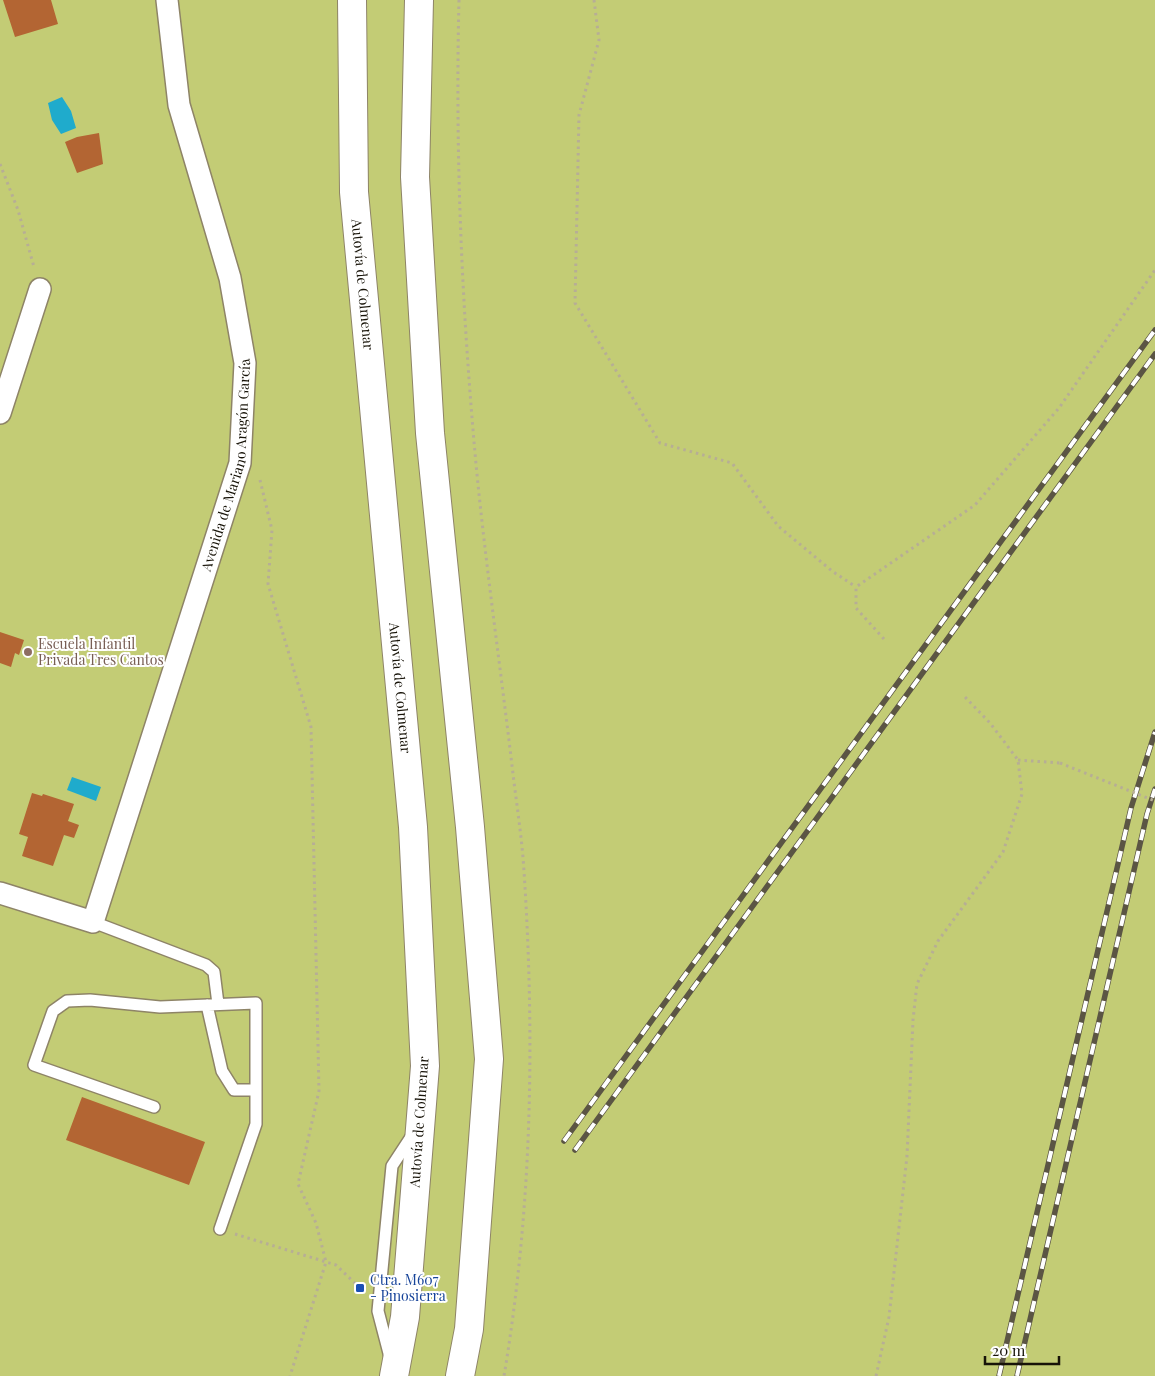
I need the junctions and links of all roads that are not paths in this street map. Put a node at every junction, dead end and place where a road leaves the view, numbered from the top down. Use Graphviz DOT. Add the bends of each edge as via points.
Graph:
graph roads {
  1 [pos="166,0"];
  2 [pos="352,0"];
  3 [pos="419,0"];
  4 [pos="40,289"];
  5 [pos="0,413"];
  6 [pos="0,893"];
  7 [pos="93,922"];
  8 [pos="212,1005"];
  9 [pos="256,1090"];
  10 [pos="154,1107"];
  11 [pos="220,1229"];
  12 [pos="394,1375"];
  13 [pos="460,1376"];
  1 -- 7 [label="street, Avenida de Mariano Aragón García" via="179,105 230,278 245,362 240,463"];
  2 -- 12 [label="highway, Autovía de Colmenar" via="354,192 413,827 425,1066 405,1317"];
  3 -- 13 [label="highway" via="415,177 430,433 470,828 489,1059 469,1329"];
  4 -- 5 [label="street"];
  6 -- 7 [label="street"];
  7 -- 8 [label="lane" via="206,965 214,972"];
  8 -- 9 [label="lane" via="222,1071 234,1090"];
  8 -- 9 [label="lane" via="256,1003"];
  8 -- 10 [label="lane" via="160,1007 90,1000 68,1001 53,1011 34,1064"];
  9 -- 11 [label="lane" via="256,1124"];
}
